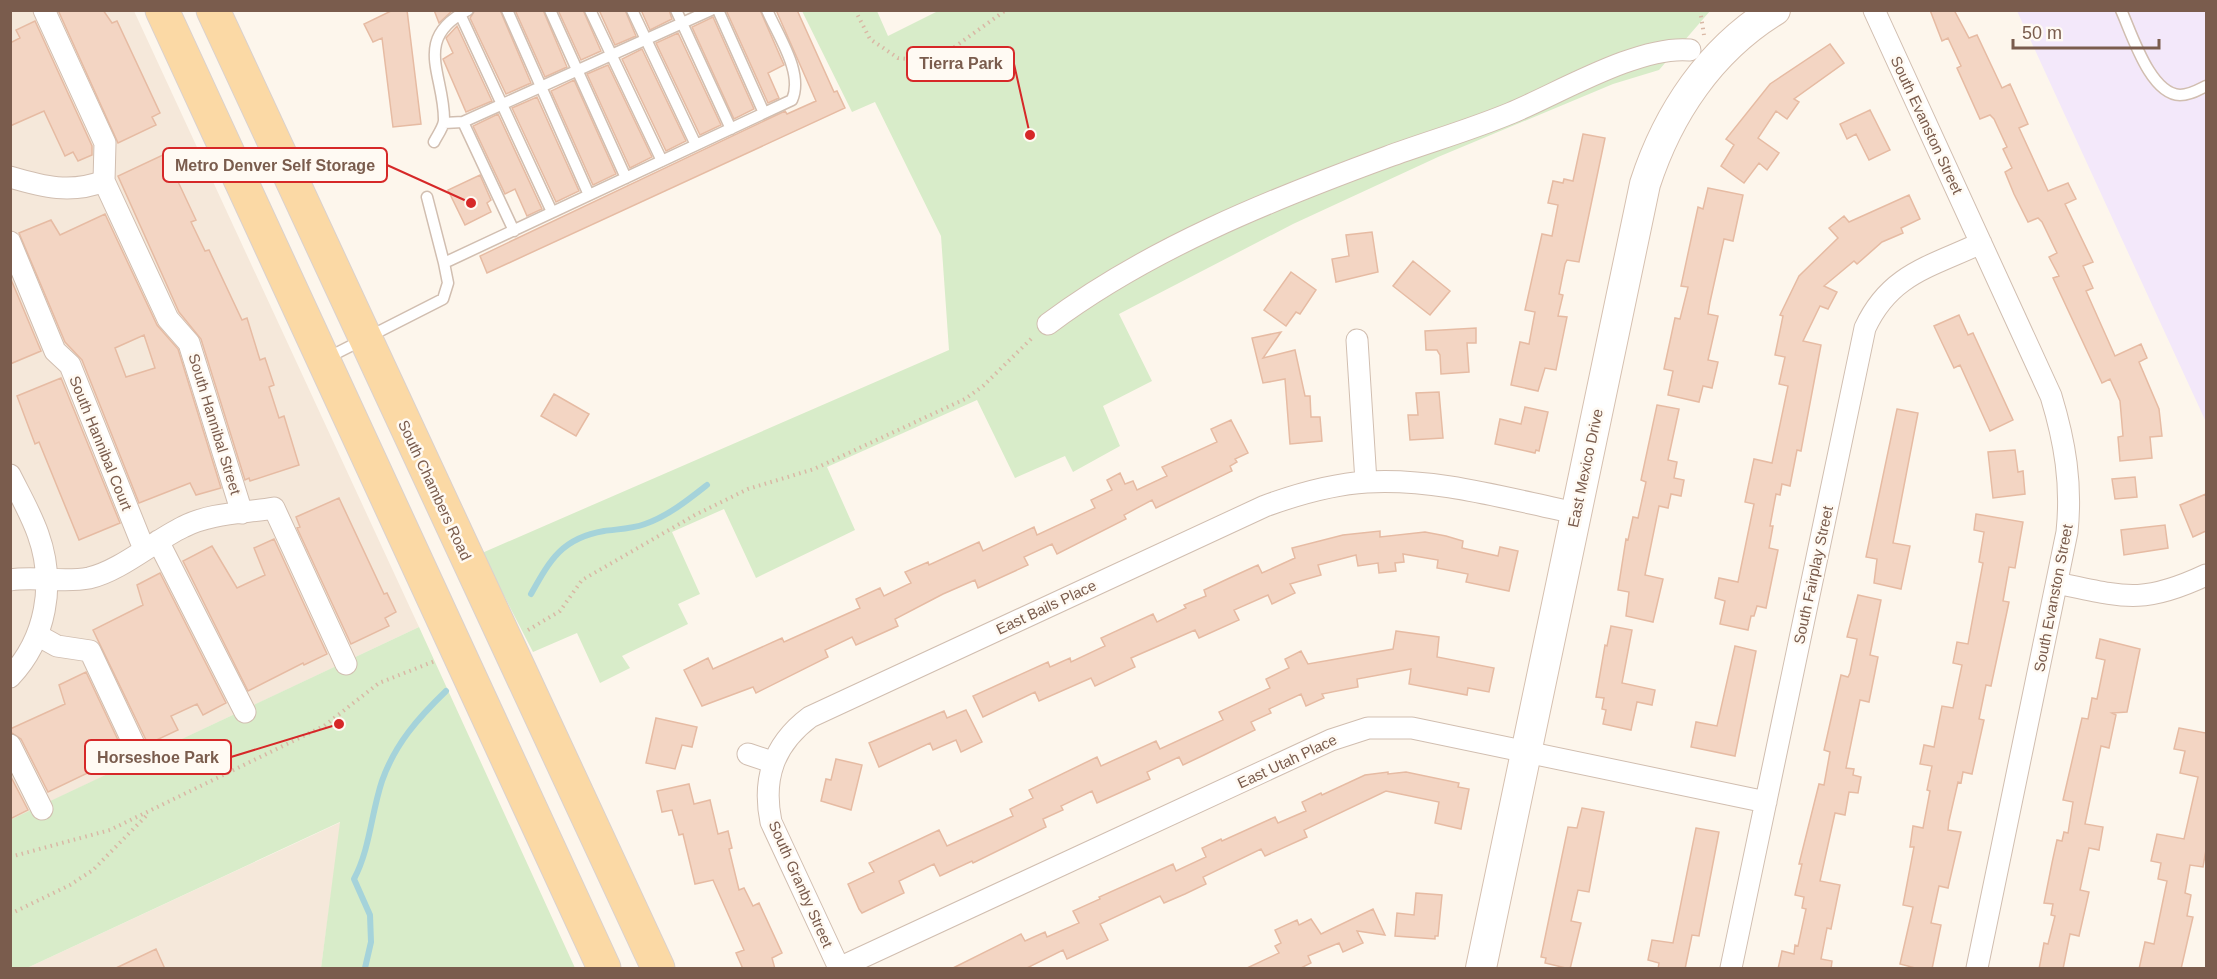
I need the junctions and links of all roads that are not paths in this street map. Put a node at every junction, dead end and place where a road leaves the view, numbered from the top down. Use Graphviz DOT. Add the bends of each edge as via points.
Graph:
graph roads {
  1 [pos="44,10"];
  2 [pos="162,10"];
  3 [pos="213,10"];
  4 [pos="507,10"];
  5 [pos="550,10"];
  6 [pos="590,10"];
  7 [pos="632,10"];
  8 [pos="676,10"];
  9 [pos="711,10"];
  10 [pos="718,10"];
  11 [pos="767,10"];
  12 [pos="1775,10"];
  13 [pos="1874,10"];
  14 [pos="2121,10"];
  15 [pos="464,12"];
  16 [pos="682,24"];
  17 [pos="646,40"];
  18 [pos="1697,42"];
  19 [pos="611,56"];
  20 [pos="577,71"];
  21 [pos="2206,86"];
  22 [pos="541,87"];
  23 [pos="503,104"];
  24 [pos="764,113"];
  25 [pos="463,122"];
  26 [pos="444,123"];
  27 [pos="731,129"];
  28 [pos="434,142"];
  29 [pos="696,145"];
  30 [pos="662,161"];
  31 [pos="10,177"];
  32 [pos="626,178"];
  33 [pos="104,181"];
  34 [pos="589,195"];
  35 [pos="427,197"];
  36 [pos="552,212"];
  37 [pos="514,231"];
  38 [pos="10,242"];
  39 [pos="1981,243"];
  40 [pos="444,263"];
  41 [pos="1048,324"];
  42 [pos="365,338"];
  43 [pos="1357,340"];
  44 [pos="324,359"];
  45 [pos="10,476"];
  46 [pos="1366,482"];
  47 [pos="242,513"];
  48 [pos="1576,513"];
  49 [pos="151,545"];
  50 [pos="2206,575"];
  51 [pos="46,578"];
  52 [pos="10,580"];
  53 [pos="2057,583"];
  54 [pos="39,636"];
  55 [pos="346,664"];
  56 [pos="10,677"];
  57 [pos="245,712"];
  58 [pos="10,745"];
  59 [pos="1526,752"];
  60 [pos="138,753"];
  61 [pos="748,754"];
  62 [pos="772,762"];
  63 [pos="1766,802"];
  64 [pos="42,809"];
  65 [pos="839,968"];
  66 [pos="604,969"];
  67 [pos="657,969"];
  68 [pos="1481,969"];
  69 [pos="1731,969"];
  70 [pos="1977,969"];
  1 -- 33 [label="street, South Hannibal Street" via="105,143"];
  2 -- 44 [label="main road"];
  3 -- 42 [label="main road, South Chambers Road"];
  4 -- 22 [label="lane"];
  5 -- 20 [label="lane"];
  6 -- 19 [label="lane"];
  7 -- 17 [label="lane"];
  8 -- 16 [label="lane"];
  9 -- 16 [label="lane"];
  10 -- 24 [label="lane"];
  11 -- 24 [label="lane" via="794,71 796,91 792,100"];
  12 -- 48 [label="street, East Mexico Drive" via="1704,72 1682,100 1654,155"];
  13 -- 39 [label="street, South Evanston Street"];
  14 -- 21 [label="lane" via="2160,87 2181,95"];
  15 -- 23 [label="lane"];
  15 -- 26 [label="lane" via="438,34 434,51"];
  16 -- 17 [label="lane"];
  16 -- 27 [label="lane"];
  17 -- 19 [label="lane"];
  17 -- 29 [label="lane"];
  18 -- 41 [label="street" via="1636,58 1509,114 1305,189 1157,256"];
  19 -- 20 [label="lane"];
  19 -- 30 [label="lane"];
  20 -- 22 [label="lane"];
  20 -- 32 [label="lane"];
  22 -- 23 [label="lane"];
  22 -- 34 [label="lane"];
  23 -- 25 [label="lane"];
  23 -- 36 [label="lane"];
  24 -- 27 [label="lane"];
  25 -- 26 [label="lane"];
  25 -- 37 [label="lane"];
  26 -- 28 [label="lane"];
  27 -- 29 [label="lane"];
  29 -- 30 [label="lane"];
  30 -- 32 [label="lane"];
  31 -- 33 [label="street" via="62,190 86,188"];
  32 -- 34 [label="lane"];
  33 -- 47 [label="street, South Hannibal Street" via="168,319 189,343"];
  34 -- 36 [label="lane"];
  35 -- 40 [label="lane"];
  36 -- 37 [label="lane"];
  37 -- 40 [label="lane"];
  38 -- 49 [label="street, South Hannibal Court" via="55,351 70,365"];
  39 -- 53 [label="street, South Evanston Street" via="2051,396 2063,435 2070,505"];
  39 -- 63 [label="street, South Fairplay Street" via="1904,279 1875,307 1865,328"];
  40 -- 42 [label="lane" via="448,283 443,299"];
  42 -- 44 [label="lane"];
  42 -- 67 [label="main road, South Chambers Road"];
  43 -- 46 [label="street"];
  44 -- 66 [label="main road"];
  45 -- 51 [label="street" via="38,535"];
  46 -- 48 [label="street, East Bails Place" via="1441,485"];
  46 -- 62 [label="street, East Bails Place" via="1331,487 1264,506 810,717 783,742"];
  47 -- 49 [label="street, South Hannibal Street" via="185,525"];
  47 -- 55 [label="street, South Hannibal Street" via="274,508"];
  48 -- 59 [label="street, East Mexico Drive"];
  49 -- 51 [label="street, South Hannibal Street" via="88,578"];
  49 -- 57 [label="street"];
  50 -- 53 [label="street" via="2153,596 2112,595"];
  51 -- 52 [label="street, South Hannibal Street"];
  51 -- 54 [label="street" via="46,612"];
  53 -- 70 [label="street, South Evanston Street"];
  54 -- 56 [label="street"];
  54 -- 60 [label="street" via="57,646 90,651"];
  58 -- 64 [label="street"];
  59 -- 63 [label="street, East Utah Place"];
  59 -- 65 [label="street, East Utah Place" via="1412,728 1390,726 1346,734"];
  59 -- 68 [label="street, East Mexico Drive"];
  61 -- 62 [label="street"];
  62 -- 65 [label="street, South Granby Street" via="767,785 771,822"];
  63 -- 69 [label="street, South Fairplay Street"];
}
